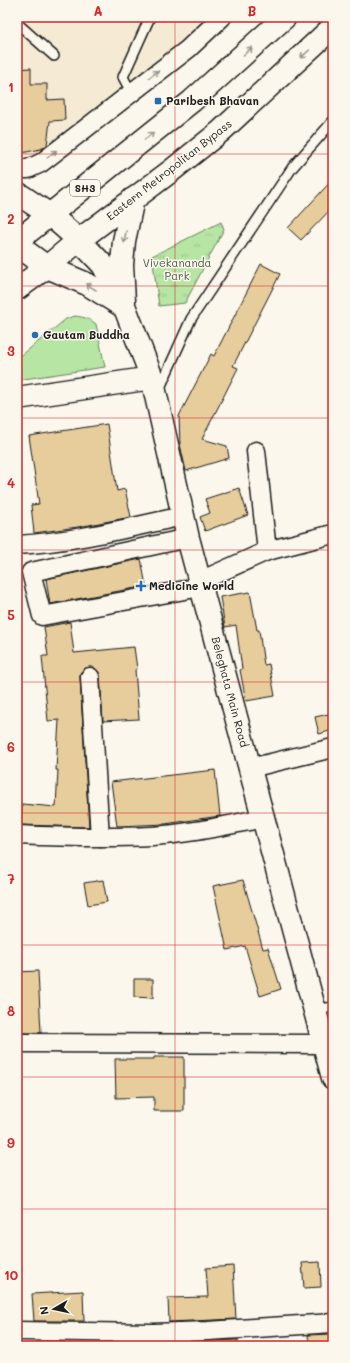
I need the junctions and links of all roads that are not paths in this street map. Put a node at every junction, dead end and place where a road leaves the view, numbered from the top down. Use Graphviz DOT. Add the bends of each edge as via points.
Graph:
graph roads {
  1 [pos="150,17"];
  2 [pos="222,17"];
  3 [pos="285,17"];
  4 [pos="17,23"];
  5 [pos="333,28"];
  6 [pos="54,56"];
  7 [pos="131,92"];
  8 [pos="333,121"];
  9 [pos="17,169"];
  10 [pos="17,193"];
  11 [pos="133,199"];
  12 [pos="50,215"];
  13 [pos="79,240"];
  14 [pos="17,241"];
  15 [pos="17,245"];
  16 [pos="47,267"];
  17 [pos="17,288"];
  18 [pos="124,308"];
  19 [pos="155,386"];
  20 [pos="17,398"];
  21 [pos="256,451"];
  22 [pos="184,516"];
  23 [pos="333,534"];
  24 [pos="188,538"];
  25 [pos="17,545"];
  26 [pos="267,551"];
  27 [pos="201,584"];
  28 [pos="90,677"];
  29 [pos="333,748"];
  30 [pos="250,768"];
  31 [pos="264,818"];
  32 [pos="17,835"];
  33 [pos="100,837"];
  34 [pos="324,1009"];
  35 [pos="17,1043"];
  36 [pos="324,1044"];
  37 [pos="333,1078"];
  38 [pos="333,1323"];
  39 [pos="17,1331"];
  1 -- 7 [label="lane" via="123,77"];
  7 -- 2 [label="street, one-way" via="188,49"];
  12 -- 3 [label="main road, SH3, one-way" via="192,101"];
  4 -- 6 [label="lane"];
  5 -- 11 [label="main road, Eastern Metropolitan Bypass, one-way" via="220,131"];
  9 -- 7 [label="street, one-way" via="28,169 41,163"];
  8 -- 19 [label="lane" via="292,168 191,319"];
  10 -- 12 [label="main road"];
  11 -- 13 [label="main road, Eastern Metropolitan Bypass"];
  11 -- 18 [label="main road, one-way" via="122,265"];
  12 -- 13 [label="main road"];
  12 -- 14 [label="main road, SH3"];
  13 -- 16 [label="main road, Eastern Metropolitan Bypass"];
  13 -- 18 [label="main road" via="103,265"];
  15 -- 16 [label="main road"];
  16 -- 17 [label="main road, Eastern Metropolitan Bypass"];
  18 -- 16 [label="main road, one-way" via="87,284"];
  18 -- 19 [label="main road, Beleghata Main Road"];
  19 -- 20 [label="main road"];
  19 -- 22 [label="main road, Beleghata Main Road"];
  21 -- 26 [label="street"];
  22 -- 24 [label="main road, Beleghata Main Road"];
  22 -- 25 [label="street" via="91,536 43,544"];
  23 -- 26 [label="street"];
  24 -- 27 [label="main road, Beleghata Main Road"];
  24 -- 27 [label="street" via="31,572 42,616"];
  26 -- 27 [label="street"];
  27 -- 30 [label="main road, Beleghata Main Road"];
  28 -- 33 [label="street"];
  29 -- 30 [label="street"];
  30 -- 31 [label="main road, Beleghata Main Road"];
  31 -- 33 [label="street" via="198,831 153,836"];
  31 -- 34 [label="main road, Beleghata Main Road"];
  32 -- 33 [label="street"];
  34 -- 36 [label="main road, Beleghata Main Road"];
  35 -- 36 [label="street"];
  36 -- 37 [label="main road, Beleghata Main Road"];
  38 -- 39 [label="street" via="153,1333"];
}
